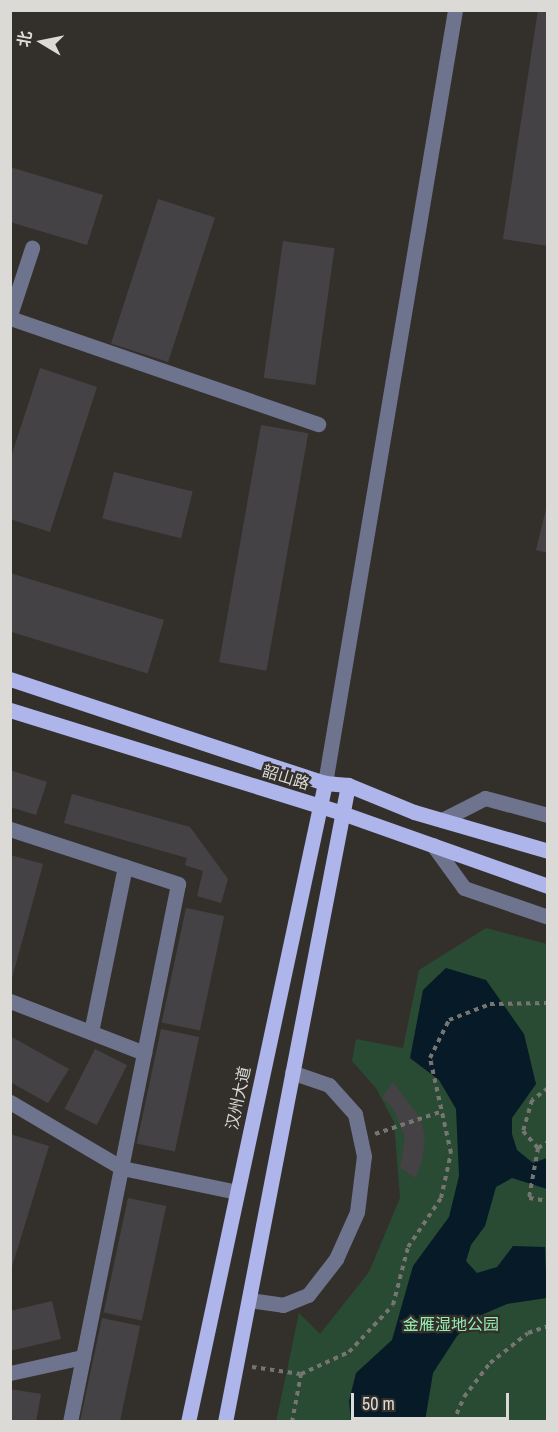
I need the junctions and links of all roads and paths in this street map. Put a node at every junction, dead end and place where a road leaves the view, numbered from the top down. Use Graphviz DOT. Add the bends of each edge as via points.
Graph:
graph roads {
  1 [pos="455,10"];
  2 [pos="32,248"];
  3 [pos="10,316"];
  4 [pos="318,424"];
  5 [pos="10,679"];
  6 [pos="10,710"];
  7 [pos="325,783"];
  8 [pos="348,785"];
  9 [pos="319,806"];
  10 [pos="342,813"];
  11 [pos="548,815"];
  12 [pos="442,820"];
  13 [pos="10,829"];
  14 [pos="433,845"];
  15 [pos="548,851"];
  16 [pos="125,866"];
  17 [pos="548,886"];
  18 [pos="548,917"];
  19 [pos="10,1001"];
  20 [pos="548,1003"];
  21 [pos="91,1032"];
  22 [pos="144,1053"];
  23 [pos="292,1072"];
  24 [pos="548,1088"];
  25 [pos="10,1102"];
  26 [pos="440,1112"];
  27 [pos="360,1139"];
  28 [pos="548,1142"];
  29 [pos="538,1148"];
  30 [pos="122,1168"];
  31 [pos="237,1192"];
  32 [pos="548,1201"];
  33 [pos="249,1300"];
  34 [pos="548,1326"];
  35 [pos="83,1357"];
  36 [pos="236,1365"];
  37 [pos="10,1372"];
  38 [pos="301,1374"];
  39 [pos="70,1422"];
  40 [pos="188,1422"];
  41 [pos="225,1422"];
  42 [pos="292,1422"];
  43 [pos="453,1422"];
  1 -- 7 [label="street"];
  2 -- 3 [label="street"];
  3 -- 4 [label="street"];
  5 -- 7 [label="main road, 韶山路"];
  6 -- 9 [label="main road, 韶山路"];
  7 -- 8 [label="main road, 韶山路"];
  7 -- 9 [label="main road, 汉州大道"];
  8 -- 10 [label="main road"];
  8 -- 12 [label="main road, 韶山路"];
  9 -- 10 [label="main road, 韶山路"];
  9 -- 31 [label="main road, 汉州大道"];
  10 -- 14 [label="main road, 韶山路"];
  10 -- 23 [label="main road"];
  11 -- 12 [label="street" via="484,798"];
  12 -- 15 [label="main road, 韶山路"];
  13 -- 16 [label="street"];
  14 -- 17 [label="main road, 韶山路"];
  14 -- 18 [label="street" via="464,888"];
  16 -- 21 [label="street"];
  16 -- 22 [label="street" via="177,884"];
  19 -- 21 [label="street"];
  20 -- 26 [label="path" via="490,1004 449,1020 430,1058"];
  21 -- 22 [label="street"];
  22 -- 30 [label="street"];
  23 -- 27 [label="street" via="329,1085 355,1114"];
  23 -- 33 [label="main road"];
  24 -- 29 [label="path" via="532,1100 523,1131"];
  25 -- 30 [label="street"];
  26 -- 27 [label="path"];
  26 -- 38 [label="path" via="451,1153 441,1198 408,1247 393,1305 349,1352"];
  27 -- 33 [label="street" via="364,1156 357,1212 336,1259 308,1295 283,1305"];
  28 -- 29 [label="path"];
  29 -- 32 [label="path" via="529,1198"];
  30 -- 31 [label="street"];
  30 -- 35 [label="street"];
  31 -- 40 [label="main road, 汉州大道"];
  33 -- 36 [label="main road"];
  34 -- 43 [label="path" via="528,1333 490,1363 464,1397"];
  35 -- 37 [label="street"];
  35 -- 39 [label="street"];
  36 -- 38 [label="path"];
  36 -- 41 [label="main road"];
  38 -- 42 [label="path"];
}
